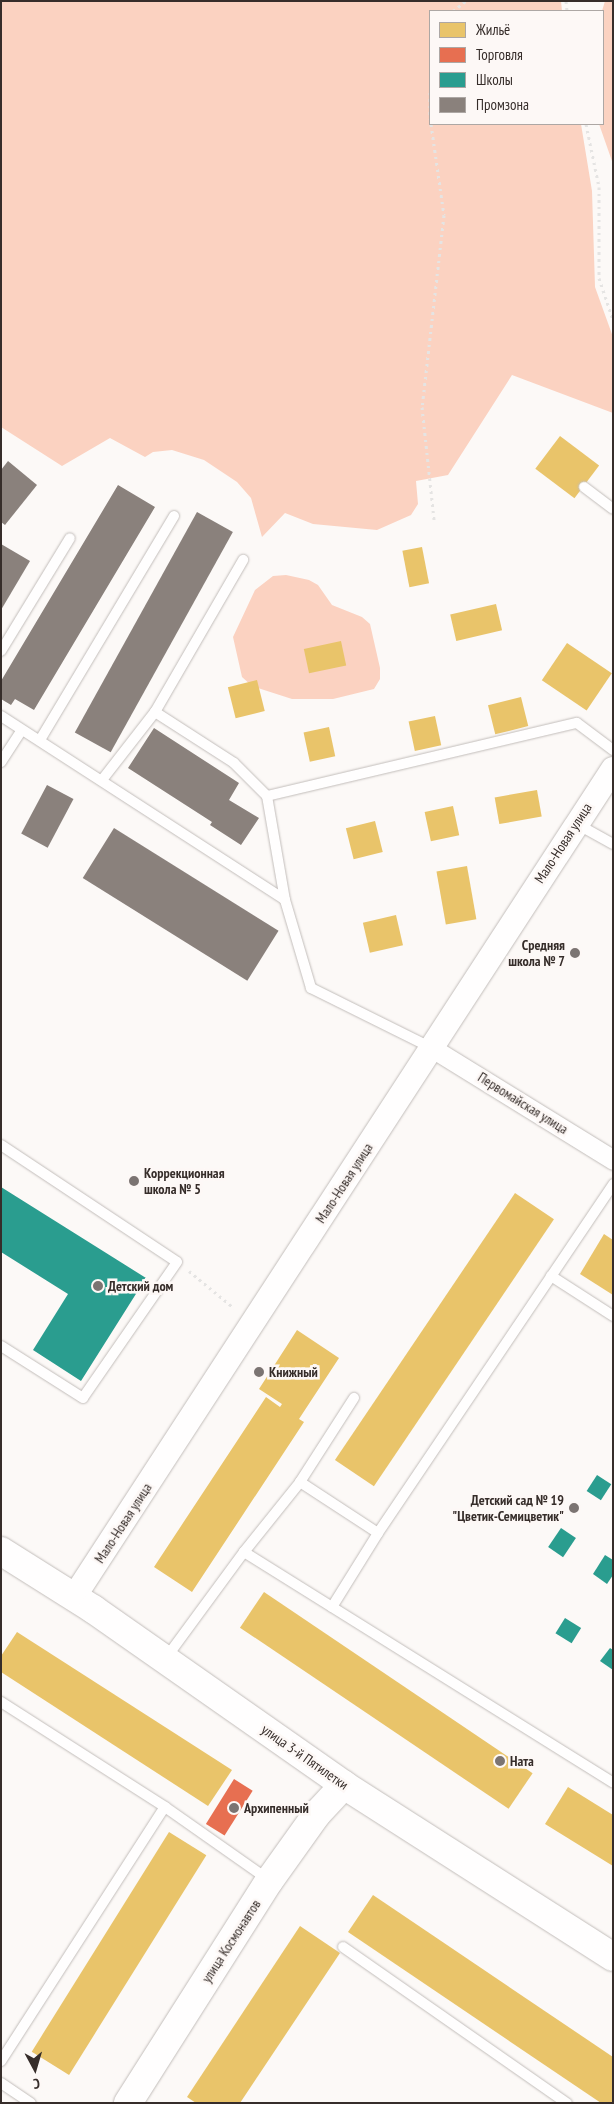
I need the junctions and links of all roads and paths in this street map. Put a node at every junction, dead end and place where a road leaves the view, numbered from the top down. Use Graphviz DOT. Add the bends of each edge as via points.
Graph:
graph roads {
  1 [pos="466,1"];
  2 [pos="454,10"];
  3 [pos="431,125"];
  4 [pos="586,125"];
  5 [pos="613,320"];
  6 [pos="584,487"];
  7 [pos="613,509"];
  8 [pos="174,516"];
  9 [pos="434,520"];
  10 [pos="70,538"];
  11 [pos="243,560"];
  12 [pos="1,651"];
  13 [pos="155,712"];
  14 [pos="1,716"];
  15 [pos="22,730"];
  16 [pos="40,740"];
  17 [pos="613,750"];
  18 [pos="1,762"];
  19 [pos="613,769"];
  20 [pos="102,780"];
  21 [pos="267,796"];
  22 [pos="575,823"];
  23 [pos="613,844"];
  24 [pos="285,900"];
  25 [pos="432,1048"];
  26 [pos="1,1145"];
  27 [pos="613,1160"];
  28 [pos="613,1184"];
  29 [pos="177,1262"];
  30 [pos="551,1276"];
  31 [pos="235,1309"];
  32 [pos="613,1316"];
  33 [pos="1,1346"];
  34 [pos="354,1398"];
  35 [pos="300,1482"];
  36 [pos="378,1533"];
  37 [pos="1,1552"];
  38 [pos="244,1552"];
  39 [pos="74,1597"];
  40 [pos="332,1607"];
  41 [pos="165,1659"];
  42 [pos="1,1702"];
  43 [pos="613,1783"];
  44 [pos="344,1785"];
  45 [pos="165,1807"];
  46 [pos="270,1881"];
  47 [pos="343,1947"];
  48 [pos="613,1957"];
  49 [pos="1,2061"];
  50 [pos="1,2083"];
  51 [pos="31,2103"];
  52 [pos="128,2103"];
  53 [pos="567,2103"];
  1 -- 2 [label="path"];
  3 -- 9 [label="path" via="444,215 422,407"];
  4 -- 5 [label="path" via="599,187 599,278"];
  6 -- 7 [label="lane"];
  8 -- 16 [label="lane"];
  10 -- 12 [label="lane"];
  11 -- 13 [label="lane"];
  13 -- 20 [label="lane"];
  13 -- 21 [label="lane" via="234,763"];
  14 -- 15 [label="lane"];
  15 -- 16 [label="lane"];
  15 -- 18 [label="lane"];
  16 -- 20 [label="lane"];
  17 -- 21 [label="lane" via="577,723"];
  19 -- 22 [label="street, Мало-Новая улица"];
  20 -- 24 [label="lane"];
  21 -- 24 [label="lane"];
  22 -- 23 [label="lane"];
  22 -- 25 [label="street, Мало-Новая улица"];
  24 -- 25 [label="lane" via="310,988"];
  25 -- 27 [label="street, Первомайская улица"];
  25 -- 39 [label="street, Мало-Новая улица"];
  26 -- 29 [label="lane"];
  28 -- 30 [label="lane"];
  29 -- 31 [label="path"];
  29 -- 33 [label="lane" via="83,1398"];
  30 -- 32 [label="lane"];
  30 -- 36 [label="lane"];
  34 -- 35 [label="lane"];
  35 -- 36 [label="lane"];
  35 -- 38 [label="lane"];
  36 -- 40 [label="lane"];
  37 -- 39 [label="main road, улица 3-й Пятилетки"];
  38 -- 40 [label="lane"];
  38 -- 41 [label="lane"];
  39 -- 41 [label="main road, улица 3-й Пятилетки"];
  40 -- 43 [label="lane"];
  41 -- 44 [label="main road, улица 3-й Пятилетки"];
  42 -- 45 [label="lane"];
  44 -- 46 [label="main road, улица Космонавтов" via="316,1815"];
  44 -- 48 [label="main road, улица 3-й Пятилетки"];
  45 -- 46 [label="lane"];
  45 -- 49 [label="lane"];
  46 -- 52 [label="main road, улица Космонавтов"];
  47 -- 53 [label="lane"];
  50 -- 51 [label="lane"];
}
